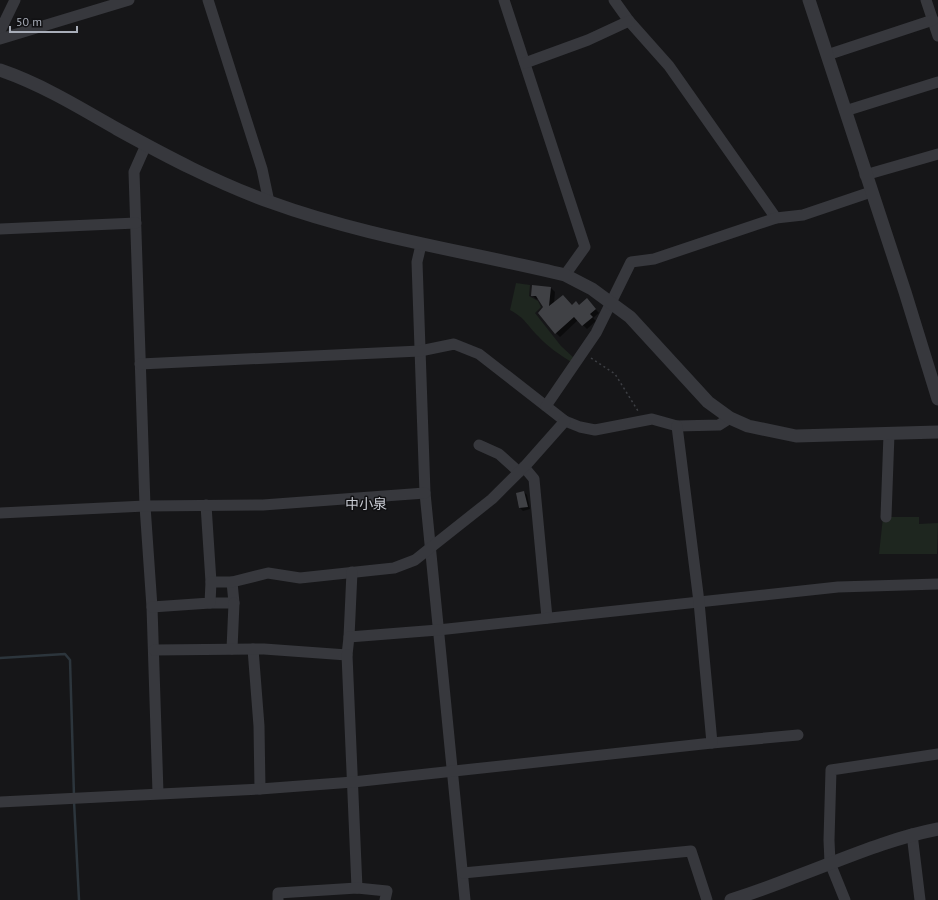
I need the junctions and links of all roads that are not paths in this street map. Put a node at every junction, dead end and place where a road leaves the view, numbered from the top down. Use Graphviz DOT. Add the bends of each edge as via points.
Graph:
graph roads {
  1 [pos="15,0"];
  2 [pos="129,0"];
  3 [pos="208,0"];
  4 [pos="504,0"];
  5 [pos="614,0"];
  6 [pos="926,0"];
  7 [pos="811,1"];
  8 [pos="933,20"];
  9 [pos="629,21"];
  10 [pos="0,31"];
  11 [pos="938,36"];
  12 [pos="0,39"];
  13 [pos="827,56"];
  14 [pos="525,63"];
  15 [pos="0,70"];
  16 [pos="938,82"];
  17 [pos="845,112"];
  18 [pos="146,145"];
  19 [pos="938,154"];
  20 [pos="866,175"];
  21 [pos="871,192"];
  22 [pos="269,202"];
  23 [pos="776,218"];
  24 [pos="136,223"];
  25 [pos="0,229"];
  26 [pos="421,245"];
  27 [pos="565,275"];
  28 [pos="610,302"];
  29 [pos="420,351"];
  30 [pos="140,364"];
  31 [pos="938,399"];
  32 [pos="546,406"];
  33 [pos="730,418"];
  34 [pos="565,420"];
  35 [pos="677,426"];
  36 [pos="938,432"];
  37 [pos="889,434"];
  38 [pos="479,444"];
  39 [pos="521,470"];
  40 [pos="425,493"];
  41 [pos="145,506"];
  42 [pos="206,506"];
  43 [pos="0,513"];
  44 [pos="886,517"];
  45 [pos="430,548"];
  46 [pos="352,572"];
  47 [pos="211,582"];
  48 [pos="232,582"];
  49 [pos="938,584"];
  50 [pos="699,602"];
  51 [pos="210,603"];
  52 [pos="234,603"];
  53 [pos="152,607"];
  54 [pos="547,618"];
  55 [pos="438,630"];
  56 [pos="349,637"];
  57 [pos="232,649"];
  58 [pos="253,649"];
  59 [pos="154,650"];
  60 [pos="347,655"];
  61 [pos="798,735"];
  62 [pos="712,743"];
  63 [pos="938,754"];
  64 [pos="452,772"];
  65 [pos="353,782"];
  66 [pos="260,789"];
  67 [pos="158,793"];
  68 [pos="0,802"];
  69 [pos="938,829"];
  70 [pos="912,834"];
  71 [pos="830,863"];
  72 [pos="463,873"];
  73 [pos="356,888"];
  74 [pos="373,894"];
  75 [pos="278,900"];
  76 [pos="385,900"];
  77 [pos="465,900"];
  78 [pos="707,900"];
  79 [pos="731,900"];
  80 [pos="845,900"];
  81 [pos="920,900"];
  1 -- 10 [label="street"];
  2 -- 12 [label="street"];
  3 -- 22 [label="street" via="262,169"];
  4 -- 14 [label="street"];
  5 -- 9 [label="street"];
  6 -- 8 [label="street"];
  7 -- 13 [label="street"];
  8 -- 11 [label="street"];
  8 -- 13 [label="street"];
  9 -- 14 [label="street" via="588,40"];
  9 -- 23 [label="street" via="669,66"];
  13 -- 17 [label="street"];
  14 -- 27 [label="street" via="585,247"];
  15 -- 18 [label="street" via="52,92"];
  16 -- 17 [label="street"];
  17 -- 20 [label="street"];
  18 -- 22 [label="street" via="208,176"];
  18 -- 24 [label="street" via="134,172"];
  19 -- 20 [label="street"];
  20 -- 21 [label="street"];
  21 -- 23 [label="street" via="803,215"];
  21 -- 31 [label="street"];
  22 -- 26 [label="street" via="358,231"];
  23 -- 28 [label="street" via="654,259 631,262"];
  24 -- 25 [label="street"];
  24 -- 30 [label="street"];
  26 -- 27 [label="street"];
  26 -- 29 [label="street" via="417,262"];
  27 -- 28 [label="street"];
  28 -- 32 [label="street" via="596,333"];
  28 -- 33 [label="street" via="630,317 708,402"];
  29 -- 30 [label="street"];
  29 -- 32 [label="street" via="454,344 479,354"];
  29 -- 40 [label="street"];
  30 -- 41 [label="street"];
  32 -- 34 [label="street"];
  33 -- 35 [label="street" via="720,425"];
  33 -- 37 [label="street" via="748,426 796,436"];
  34 -- 35 [label="street" via="595,430 652,420"];
  34 -- 39 [label="street"];
  35 -- 50 [label="street"];
  36 -- 37 [label="street"];
  37 -- 44 [label="street"];
  38 -- 39 [label="street" via="499,454"];
  39 -- 45 [label="street" via="492,499"];
  39 -- 54 [label="street" via="534,479"];
  40 -- 42 [label="street" via="263,505"];
  40 -- 45 [label="street"];
  41 -- 42 [label="street"];
  41 -- 43 [label="street"];
  41 -- 53 [label="street"];
  42 -- 47 [label="street"];
  45 -- 46 [label="street" via="415,560 394,568"];
  45 -- 55 [label="street"];
  46 -- 48 [label="street" via="300,578 268,573"];
  46 -- 56 [label="street"];
  47 -- 48 [label="street"];
  47 -- 51 [label="street"];
  48 -- 52 [label="street"];
  49 -- 50 [label="street" via="838,587"];
  50 -- 54 [label="street"];
  50 -- 62 [label="street"];
  51 -- 52 [label="street"];
  51 -- 53 [label="street"];
  52 -- 57 [label="street"];
  53 -- 59 [label="street"];
  54 -- 55 [label="street"];
  55 -- 56 [label="street"];
  55 -- 64 [label="street"];
  56 -- 60 [label="street"];
  57 -- 58 [label="street"];
  57 -- 59 [label="street"];
  58 -- 60 [label="street"];
  58 -- 66 [label="street" via="259,726"];
  59 -- 67 [label="street"];
  60 -- 65 [label="street"];
  61 -- 62 [label="street"];
  62 -- 64 [label="street"];
  63 -- 71 [label="street" via="831,770"];
  64 -- 65 [label="street"];
  64 -- 72 [label="street"];
  65 -- 66 [label="street"];
  65 -- 73 [label="street"];
  66 -- 67 [label="street"];
  67 -- 68 [label="street"];
  69 -- 70 [label="street"];
  70 -- 71 [label="street"];
  70 -- 81 [label="street"];
  71 -- 79 [label="street"];
  71 -- 80 [label="street"];
  72 -- 77 [label="street"];
  72 -- 78 [label="street" via="690,851"];
  73 -- 74 [label="street"];
  73 -- 75 [label="street" via="278,894"];
  74 -- 76 [label="street" via="387,891"];
}
